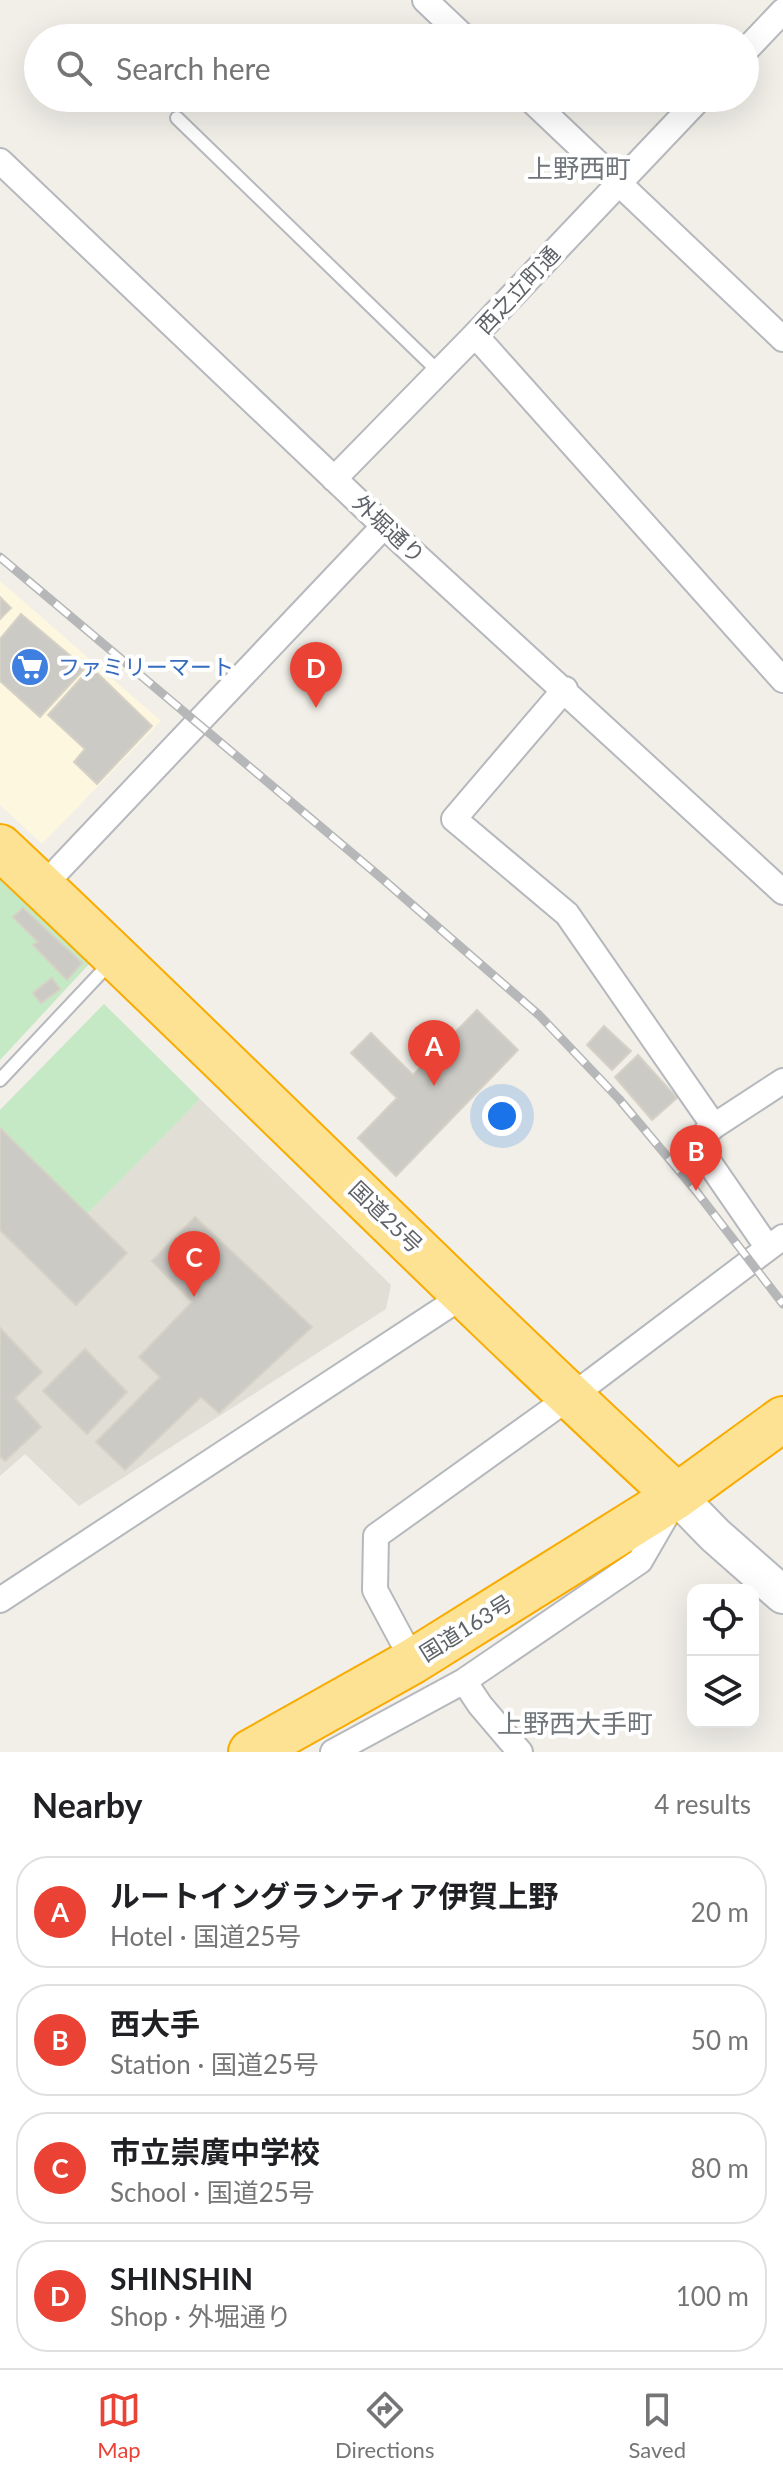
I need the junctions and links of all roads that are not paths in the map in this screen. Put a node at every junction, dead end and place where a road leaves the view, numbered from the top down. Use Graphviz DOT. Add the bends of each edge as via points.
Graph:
graph roads {
  1 [pos="425,0"];
  2 [pos="783,11"];
  3 [pos="450,24"];
  4 [pos="759,36"];
  5 [pos="544,112"];
  6 [pos="687,112"];
  7 [pos="177,118"];
  8 [pos="0,161"];
  9 [pos="619,183"];
  10 [pos="475,335"];
  11 [pos="783,339"];
  12 [pos="439,372"];
  13 [pos="334,479"];
  14 [pos="384,526"];
  15 [pos="783,680"];
  16 [pos="565,689"];
  17 [pos="0,847"];
  18 [pos="42,887"];
  19 [pos="783,892"];
  20 [pos="116,957"];
  21 [pos="0,1080"];
  22 [pos="783,1081"];
  23 [pos="714,1126"];
  24 [pos="775,1243"];
  25 [pos="466,1294"];
  26 [pos="569,1397"];
  27 [pos="783,1419"];
  28 [pos="677,1496"];
  29 [pos="783,1595"];
  30 [pos="0,1600"];
  31 [pos="413,1661"];
  32 [pos="464,1681"];
  33 [pos="251,1752"];
  34 [pos="333,1752"];
  35 [pos="520,1752"];
  1 -- 3 [label="street"];
  2 -- 4 [label="street"];
  5 -- 9 [label="street"];
  6 -- 9 [label="street, 西之立町通"];
  7 -- 12 [label="lane"];
  8 -- 13 [label="street, 外堀通り"];
  9 -- 10 [label="street, 西之立町通"];
  9 -- 11 [label="street"];
  10 -- 12 [label="street, 西之立町通"];
  10 -- 15 [label="street"];
  12 -- 13 [label="street, 西之立町通"];
  13 -- 14 [label="street, 外堀通り"];
  14 -- 16 [label="street, 外堀通り"];
  14 -- 18 [label="street"];
  16 -- 19 [label="street, 外堀通り"];
  16 -- 23 [label="street" via="454,819 567,914"];
  17 -- 18 [label="highway, 国道25号"];
  18 -- 20 [label="highway, 国道25号"];
  20 -- 21 [label="lane"];
  20 -- 25 [label="highway, 国道25号"];
  22 -- 23 [label="street"];
  23 -- 24 [label="street" via="695,1142"];
  24 -- 26 [label="street"];
  25 -- 26 [label="highway, 国道25号"];
  25 -- 30 [label="street"];
  26 -- 28 [label="highway, 国道25号"];
  26 -- 31 [label="street" via="376,1536 375,1590"];
  27 -- 28 [label="highway"];
  28 -- 29 [label="street"];
  28 -- 31 [label="highway, 国道163号"];
  28 -- 32 [label="street" via="640,1561"];
  31 -- 33 [label="highway, 国道163号"];
  32 -- 34 [label="street"];
  32 -- 35 [label="street"];
}
